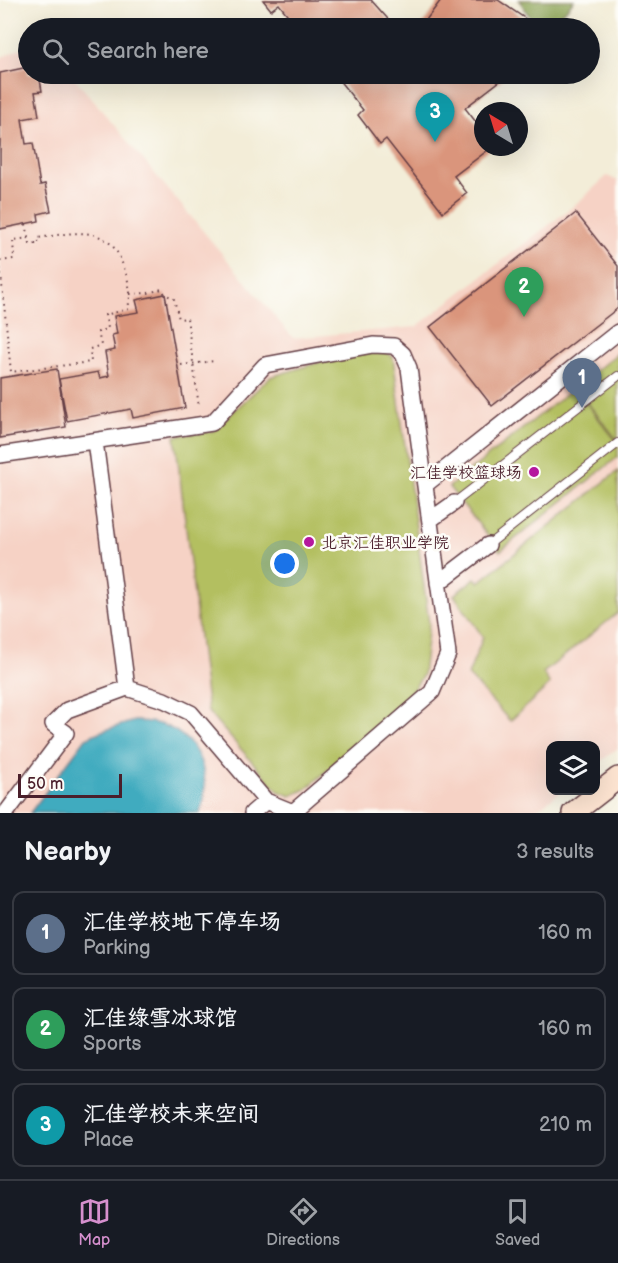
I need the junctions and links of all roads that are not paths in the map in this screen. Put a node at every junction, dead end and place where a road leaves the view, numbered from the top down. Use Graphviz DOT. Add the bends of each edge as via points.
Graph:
graph roads {
  1 [pos="618,332"];
  2 [pos="618,376"];
  3 [pos="95,441"];
  4 [pos="618,443"];
  5 [pos="0,455"];
  6 [pos="425,485"];
  7 [pos="454,502"];
  8 [pos="430,520"];
  9 [pos="488,545"];
  10 [pos="438,583"];
  11 [pos="127,688"];
  12 [pos="618,778"];
  13 [pos="266,801"];
  14 [pos="6,813"];
  15 [pos="252,813"];
  16 [pos="573,813"];
  1 -- 6 [label="street"];
  2 -- 7 [label="lane"];
  3 -- 5 [label="street"];
  3 -- 6 [label="street" via="212,423 265,365 373,345 394,346 409,368"];
  3 -- 11 [label="street"];
  4 -- 9 [label="lane"];
  6 -- 8 [label="street"];
  7 -- 8 [label="street"];
  8 -- 10 [label="street"];
  9 -- 10 [label="street"];
  10 -- 13 [label="street" via="448,654 432,692 293,812"];
  11 -- 13 [label="street" via="191,713"];
  11 -- 14 [label="street" via="67,710 53,724 66,733"];
  12 -- 16 [label="main road"];
  13 -- 15 [label="street"];
}
